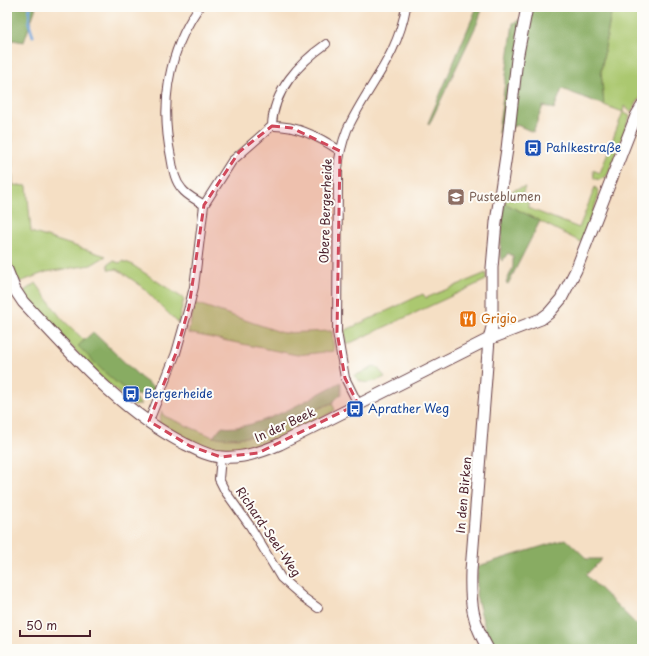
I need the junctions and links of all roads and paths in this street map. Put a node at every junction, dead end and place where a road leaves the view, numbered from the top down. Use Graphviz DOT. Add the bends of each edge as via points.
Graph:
graph roads {
  1 [pos="199,7"];
  2 [pos="406,7"];
  3 [pos="527,7"];
  4 [pos="326,44"];
  5 [pos="642,106"];
  6 [pos="272,126"];
  7 [pos="340,151"];
  8 [pos="204,205"];
  9 [pos="7,270"];
  10 [pos="489,339"];
  11 [pos="358,404"];
  12 [pos="149,421"];
  13 [pos="221,457"];
  14 [pos="318,608"];
  15 [pos="488,649"];
  1 -- 8 [label="street" via="175,55 168,80 165,111 175,176 182,189"];
  2 -- 7 [label="street, Obere Bergerheide" via="398,39 347,130"];
  3 -- 10 [label="street" via="517,60 496,222 492,268 492,327"];
  4 -- 6 [label="street" via="295,70 283,88 272,114"];
  5 -- 10 [label="street" via="576,270 561,299 549,314 541,319"];
  6 -- 7 [label="street" via="305,132"];
  6 -- 8 [label="street" via="232,161"];
  7 -- 11 [label="street, Obere Bergerheide" via="337,181 337,332 345,378"];
  8 -- 12 [label="street" via="188,312 176,353"];
  9 -- 12 [label="street, In der Beek" via="23,302 52,333 92,375"];
  10 -- 11 [label="street, In der Beek"];
  10 -- 15 [label="street, In den Birken" via="470,596 472,614"];
  11 -- 13 [label="street, In der Beek" via="258,453"];
  12 -- 13 [label="street, In der Beek" via="184,444"];
  13 -- 14 [label="street, Richard-Seel-Weg" via="220,479 225,491 250,526 281,578"];
}
